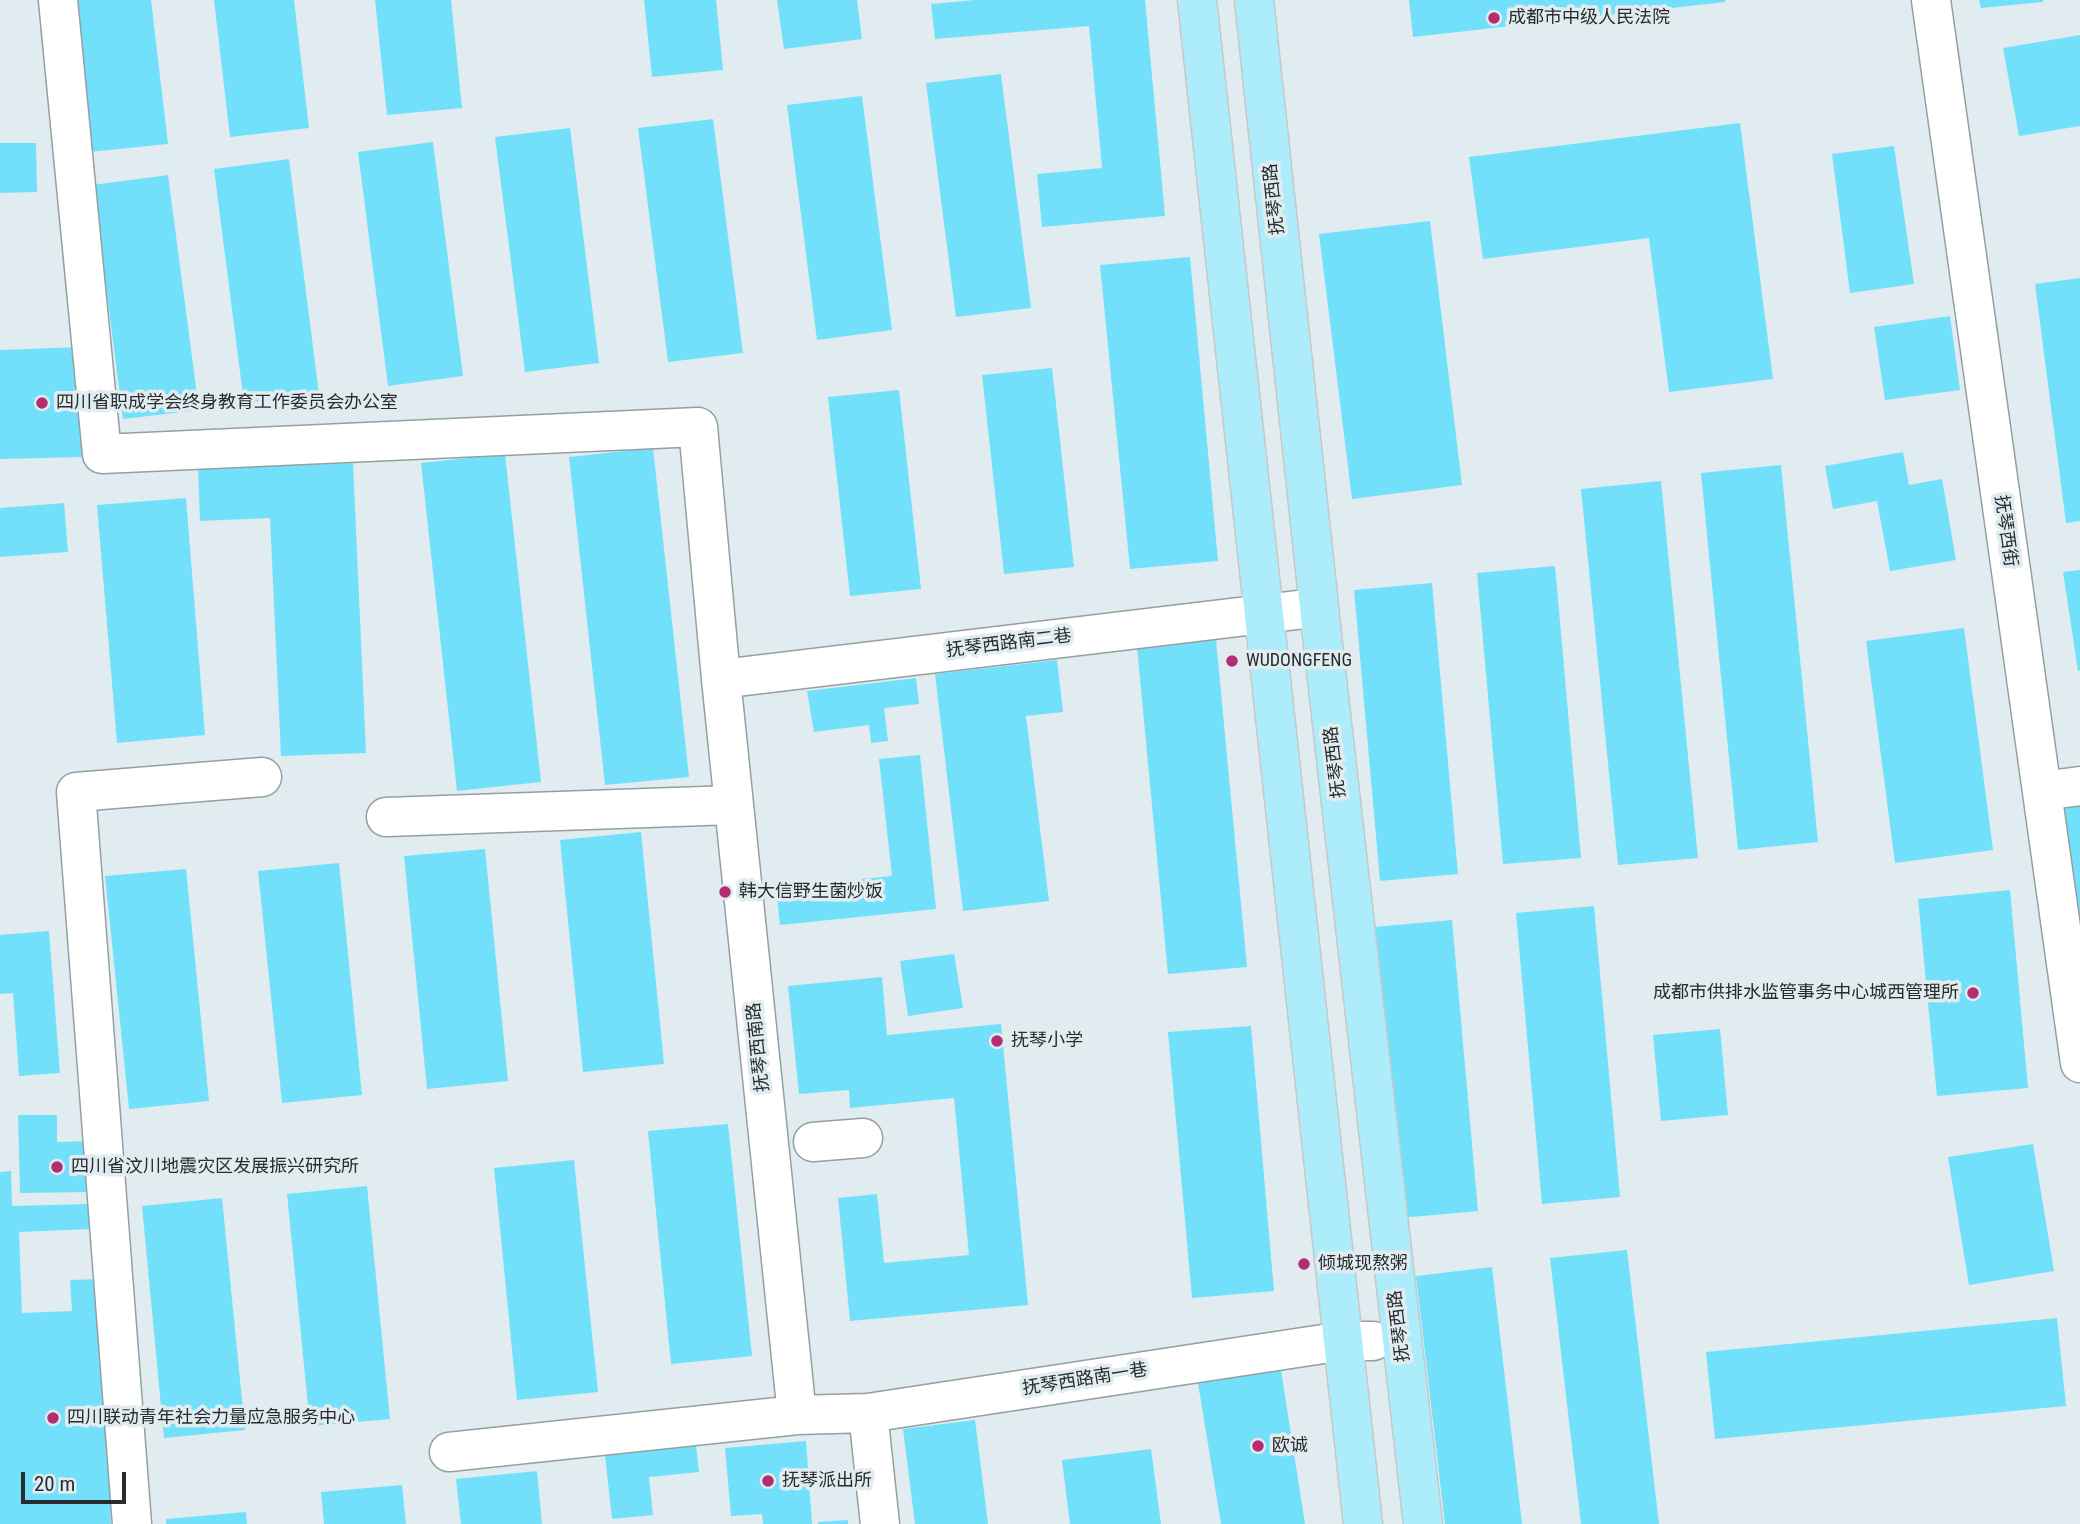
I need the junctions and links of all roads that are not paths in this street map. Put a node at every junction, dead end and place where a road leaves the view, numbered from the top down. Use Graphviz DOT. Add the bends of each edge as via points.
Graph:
graph roads {
  1 [pos="58,0"];
  2 [pos="1197,0"];
  3 [pos="1254,0"];
  4 [pos="1931,0"];
  5 [pos="1280,611"];
  6 [pos="721,679"];
  7 [pos="262,777"];
  8 [pos="2080,786"];
  9 [pos="2042,791"];
  10 [pos="733,805"];
  11 [pos="386,817"];
  12 [pos="2080,1063"];
  13 [pos="863,1138"];
  14 [pos="813,1142"];
  15 [pos="1358,1341"];
  16 [pos="868,1413"];
  17 [pos="797,1415"];
  18 [pos="449,1452"];
  19 [pos="132,1524"];
  20 [pos="880,1524"];
  21 [pos="1363,1524"];
  22 [pos="1423,1524"];
  1 -- 6 [label="street, 抚琴西南路" via="102,454 698,427"];
  2 -- 5 [label="main road"];
  3 -- 22 [label="main road, 抚琴西路"];
  4 -- 9 [label="street, 抚琴西街"];
  5 -- 6 [label="street, 抚琴西路南二巷"];
  5 -- 15 [label="main road"];
  6 -- 10 [label="street, 抚琴西南路"];
  7 -- 19 [label="street" via="76,792"];
  8 -- 9 [label="street"];
  9 -- 12 [label="street, 抚琴西街"];
  10 -- 11 [label="street"];
  10 -- 17 [label="street, 抚琴西南路"];
  13 -- 14 [label="street"];
  15 -- 16 [label="street, 抚琴西路南一巷"];
  15 -- 21 [label="main road"];
  16 -- 17 [label="street, 抚琴西路南一巷"];
  16 -- 20 [label="street"];
  17 -- 18 [label="street, 抚琴西路南一巷"];
}
